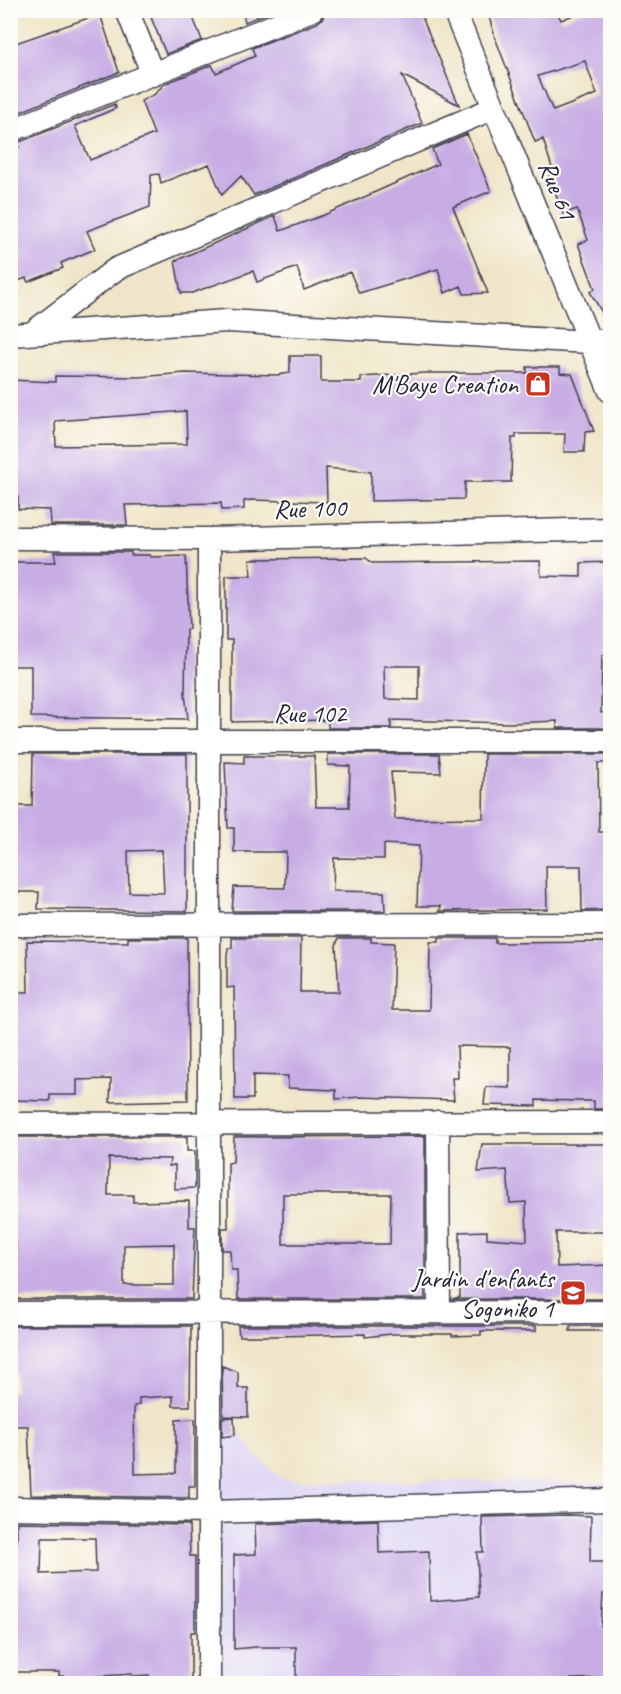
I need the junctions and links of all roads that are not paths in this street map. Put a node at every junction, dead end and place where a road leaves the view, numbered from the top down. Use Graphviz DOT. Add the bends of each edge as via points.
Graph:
graph roads {
  1 [pos="127,10"];
  2 [pos="312,10"];
  3 [pos="454,10"];
  4 [pos="153,75"];
  5 [pos="494,108"];
  6 [pos="10,131"];
  7 [pos="21,334"];
  8 [pos="600,341"];
  9 [pos="610,391"];
  10 [pos="610,529"];
  11 [pos="10,537"];
  12 [pos="208,539"];
  13 [pos="10,741"];
  14 [pos="208,741"];
  15 [pos="610,741"];
  16 [pos="10,924"];
  17 [pos="208,924"];
  18 [pos="610,924"];
  19 [pos="438,1122"];
  20 [pos="610,1122"];
  21 [pos="208,1123"];
  22 [pos="10,1124"];
  23 [pos="10,1312"];
  24 [pos="208,1312"];
  25 [pos="439,1312"];
  26 [pos="610,1312"];
  27 [pos="610,1500"];
  28 [pos="10,1508"];
  29 [pos="209,1512"];
  30 [pos="209,1683"];
  1 -- 4 [label="street"];
  2 -- 4 [label="street"];
  3 -- 5 [label="street, Rue 61"];
  4 -- 6 [label="street"];
  5 -- 7 [label="street" via="116,270"];
  5 -- 8 [label="street, Rue 61"];
  7 -- 8 [label="street" via="227,321"];
  8 -- 9 [label="street, Rue 61"];
  10 -- 12 [label="street, Rue 100"];
  11 -- 12 [label="street, Rue 100"];
  12 -- 14 [label="street"];
  13 -- 14 [label="street, Rue 102"];
  14 -- 15 [label="street, Rue 102"];
  14 -- 17 [label="street"];
  16 -- 17 [label="street"];
  17 -- 18 [label="street"];
  17 -- 21 [label="street"];
  19 -- 20 [label="street"];
  19 -- 21 [label="street"];
  19 -- 25 [label="street"];
  21 -- 22 [label="street"];
  21 -- 24 [label="street"];
  23 -- 24 [label="street"];
  24 -- 25 [label="street"];
  24 -- 29 [label="street"];
  25 -- 26 [label="street"];
  27 -- 29 [label="street"];
  28 -- 29 [label="street"];
  29 -- 30 [label="street"];
}
